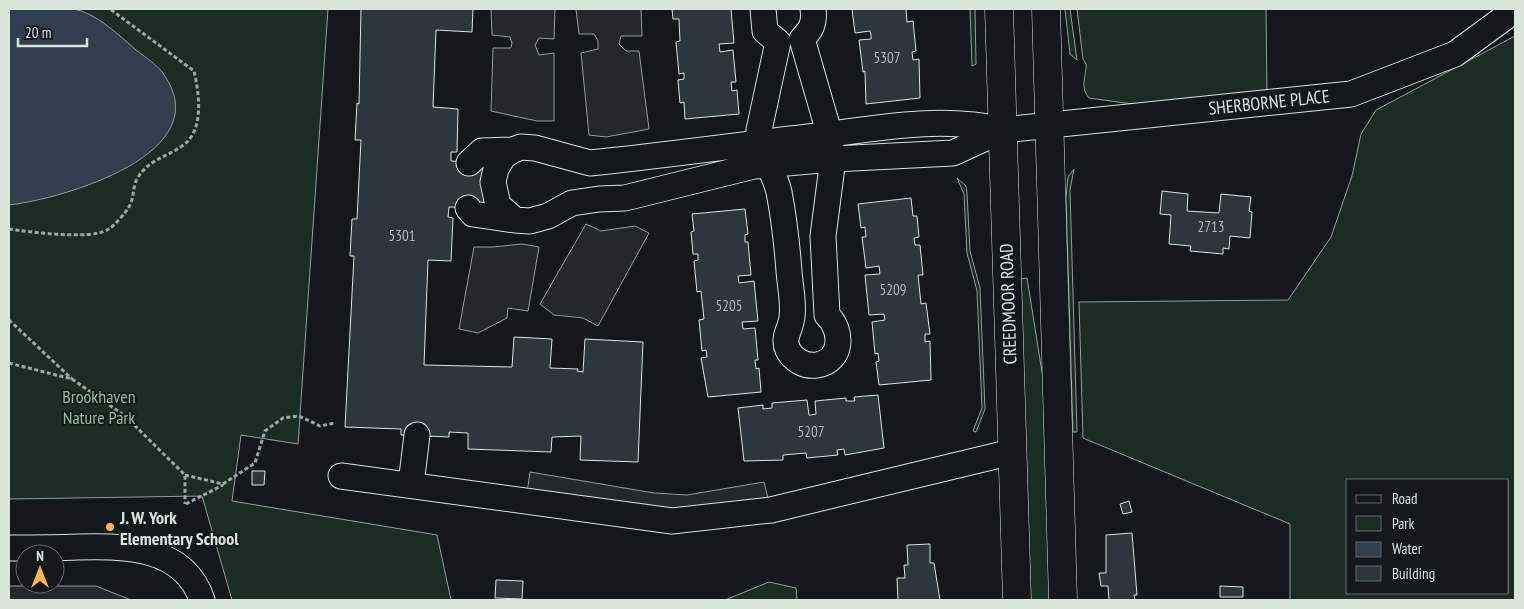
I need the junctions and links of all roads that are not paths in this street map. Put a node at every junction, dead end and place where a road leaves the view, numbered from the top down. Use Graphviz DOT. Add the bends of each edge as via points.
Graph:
graph roads {
  1 [pos="762,9"];
  2 [pos="813,9"];
  3 [pos="999,9"];
  4 [pos="1046,9"];
  5 [pos="1515,10"];
  6 [pos="790,41"];
  7 [pos="1048,126"];
  8 [pos="1003,130"];
  9 [pos="828,134"];
  10 [pos="759,143"];
  11 [pos="513,150"];
  12 [pos="833,159"];
  13 [pos="470,163"];
  14 [pos="769,165"];
  15 [pos="468,208"];
  16 [pos="515,220"];
  17 [pos="827,315"];
  18 [pos="792,319"];
  19 [pos="417,435"];
  20 [pos="1012,452"];
  21 [pos="341,476"];
  22 [pos="411,484"];
  23 [pos="9,548"];
  24 [pos="202,600"];
  25 [pos="1017,600"];
  26 [pos="1063,600"];
  1 -- 6 [label="street" via="764,31"];
  2 -- 6 [label="street" via="814,22 810,31"];
  3 -- 8 [label="main road, CREEDMOOR ROAD"];
  4 -- 7 [label="main road"];
  5 -- 7 [label="street, SHERBORNE PLACE" via="1455,54 1351,94"];
  6 -- 9 [label="street"];
  6 -- 10 [label="street" via="759,130"];
  7 -- 8 [label="street, SHERBORNE PLACE"];
  7 -- 26 [label="main road"];
  8 -- 9 [label="street" via="957,122"];
  8 -- 12 [label="street" via="953,153"];
  8 -- 20 [label="main road, CREEDMOOR ROAD"];
  9 -- 10 [label="street"];
  9 -- 12 [label="street"];
  10 -- 11 [label="street" via="590,163 535,148"];
  10 -- 14 [label="street"];
  11 -- 13 [label="street" via="482,151"];
  11 -- 16 [label="street" via="503,157 493,182 498,205"];
  12 -- 14 [label="street"];
  12 -- 17 [label="street" via="823,236"];
  14 -- 16 [label="street" via="625,198 572,203 548,216 530,221"];
  14 -- 18 [label="street" via="778,190 784,225"];
  15 -- 16 [label="street" via="472,214"];
  17 -- 18 [label="street" via="811,311"];
  17 -- 18 [label="street" via="838,330 839,340 831,359 823,364 799,361 788,349 786,338"];
  19 -- 22 [label="street"];
  20 -- 22 [label="street" via="771,510 672,521"];
  20 -- 25 [label="main road, CREEDMOOR ROAD"];
  21 -- 22 [label="street"];
  23 -- 24 [label="street" via="115,547 148,551 165,557 183,570"];
}
